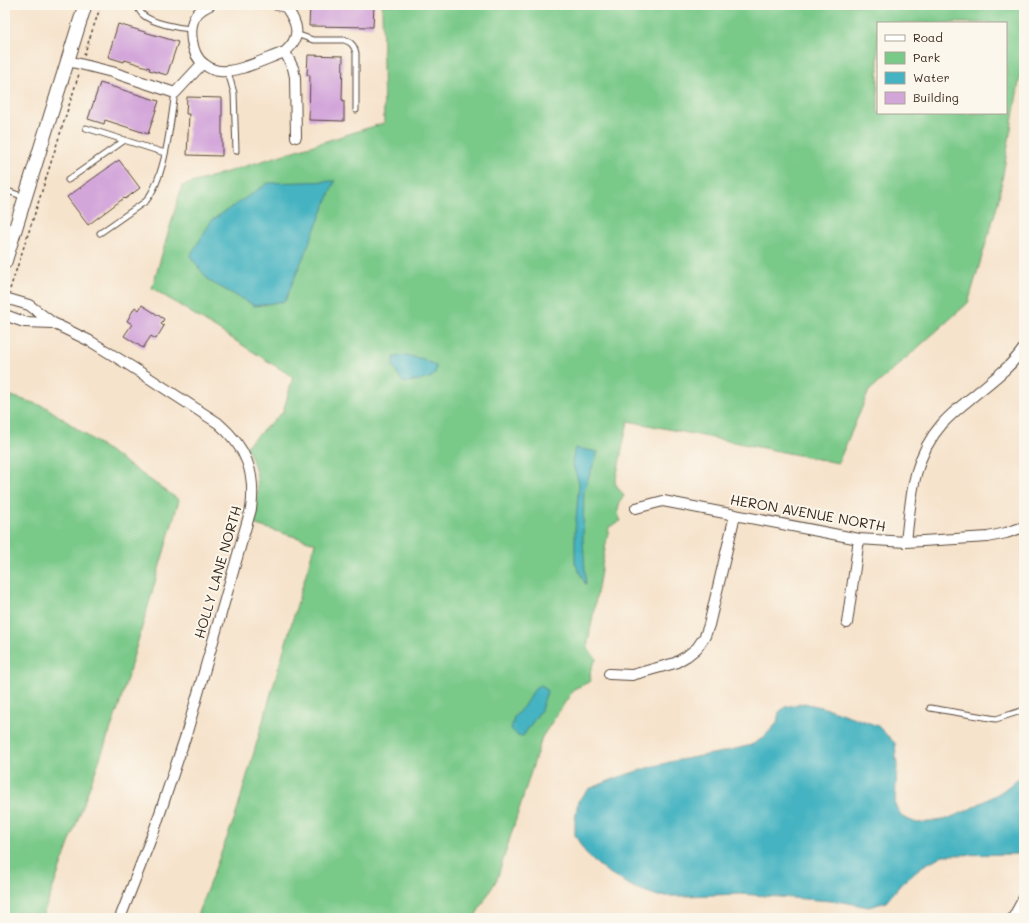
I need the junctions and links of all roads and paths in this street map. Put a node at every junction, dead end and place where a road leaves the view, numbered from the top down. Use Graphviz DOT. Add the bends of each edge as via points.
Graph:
graph roads {
  1 [pos="85,5"];
  2 [pos="101,5"];
  3 [pos="137,5"];
  4 [pos="206,6"];
  5 [pos="283,6"];
  6 [pos="191,29"];
  7 [pos="296,34"];
  8 [pos="285,52"];
  9 [pos="84,55"];
  10 [pos="68,61"];
  11 [pos="202,64"];
  12 [pos="228,72"];
  13 [pos="79,74"];
  14 [pos="175,93"];
  15 [pos="356,110"];
  16 [pos="86,128"];
  17 [pos="296,137"];
  18 [pos="125,140"];
  19 [pos="236,152"];
  20 [pos="166,154"];
  21 [pos="68,180"];
  22 [pos="5,190"];
  23 [pos="25,197"];
  24 [pos="100,233"];
  25 [pos="5,262"];
  26 [pos="7,294"];
  27 [pos="5,315"];
  28 [pos="53,323"];
  29 [pos="1024,348"];
  30 [pos="636,508"];
  31 [pos="735,515"];
  32 [pos="1024,527"];
  33 [pos="859,539"];
  34 [pos="906,542"];
  35 [pos="847,623"];
  36 [pos="609,674"];
  37 [pos="930,708"];
  38 [pos="1024,710"];
  39 [pos="1024,898"];
  40 [pos="120,918"];
  41 [pos="1013,918"];
  1 -- 10 [label="street"];
  2 -- 9 [label="path"];
  3 -- 6 [label="lane" via="140,13 147,18"];
  4 -- 6 [label="street" via="197,13"];
  5 -- 7 [label="street" via="295,21"];
  6 -- 11 [label="street" via="195,50"];
  7 -- 8 [label="street"];
  7 -- 15 [label="lane" via="313,40 344,40 354,46"];
  8 -- 12 [label="street"];
  8 -- 17 [label="street" via="295,77"];
  10 -- 14 [label="street" via="112,72"];
  10 -- 23 [label="street"];
  11 -- 12 [label="street" via="211,69"];
  11 -- 14 [label="street"];
  12 -- 19 [label="lane" via="234,93"];
  13 -- 26 [label="path"];
  14 -- 20 [label="lane"];
  16 -- 18 [label="lane"];
  18 -- 20 [label="lane"];
  18 -- 21 [label="lane"];
  20 -- 24 [label="lane" via="152,194"];
  22 -- 23 [label="lane"];
  23 -- 25 [label="street"];
  26 -- 28 [label="street, HOLLY LANE NORTH"];
  27 -- 28 [label="street, HOLLY LANE NORTH" via="24,322"];
  28 -- 40 [label="street, HOLLY LANE NORTH" via="132,366 218,423 240,446 252,476 251,509 186,735 155,828"];
  29 -- 34 [label="street" via="1008,367 951,415 932,436 915,476"];
  30 -- 31 [label="street, HERON AVENUE NORTH" via="663,501"];
  31 -- 33 [label="street, HERON AVENUE NORTH"];
  31 -- 36 [label="street" via="709,625 698,648 675,663 632,675"];
  32 -- 34 [label="street, HERON AVENUE NORTH" via="988,537"];
  33 -- 34 [label="street, HERON AVENUE NORTH"];
  33 -- 35 [label="street"];
  37 -- 38 [label="lane" via="996,719"];
  39 -- 41 [label="street"];
}
